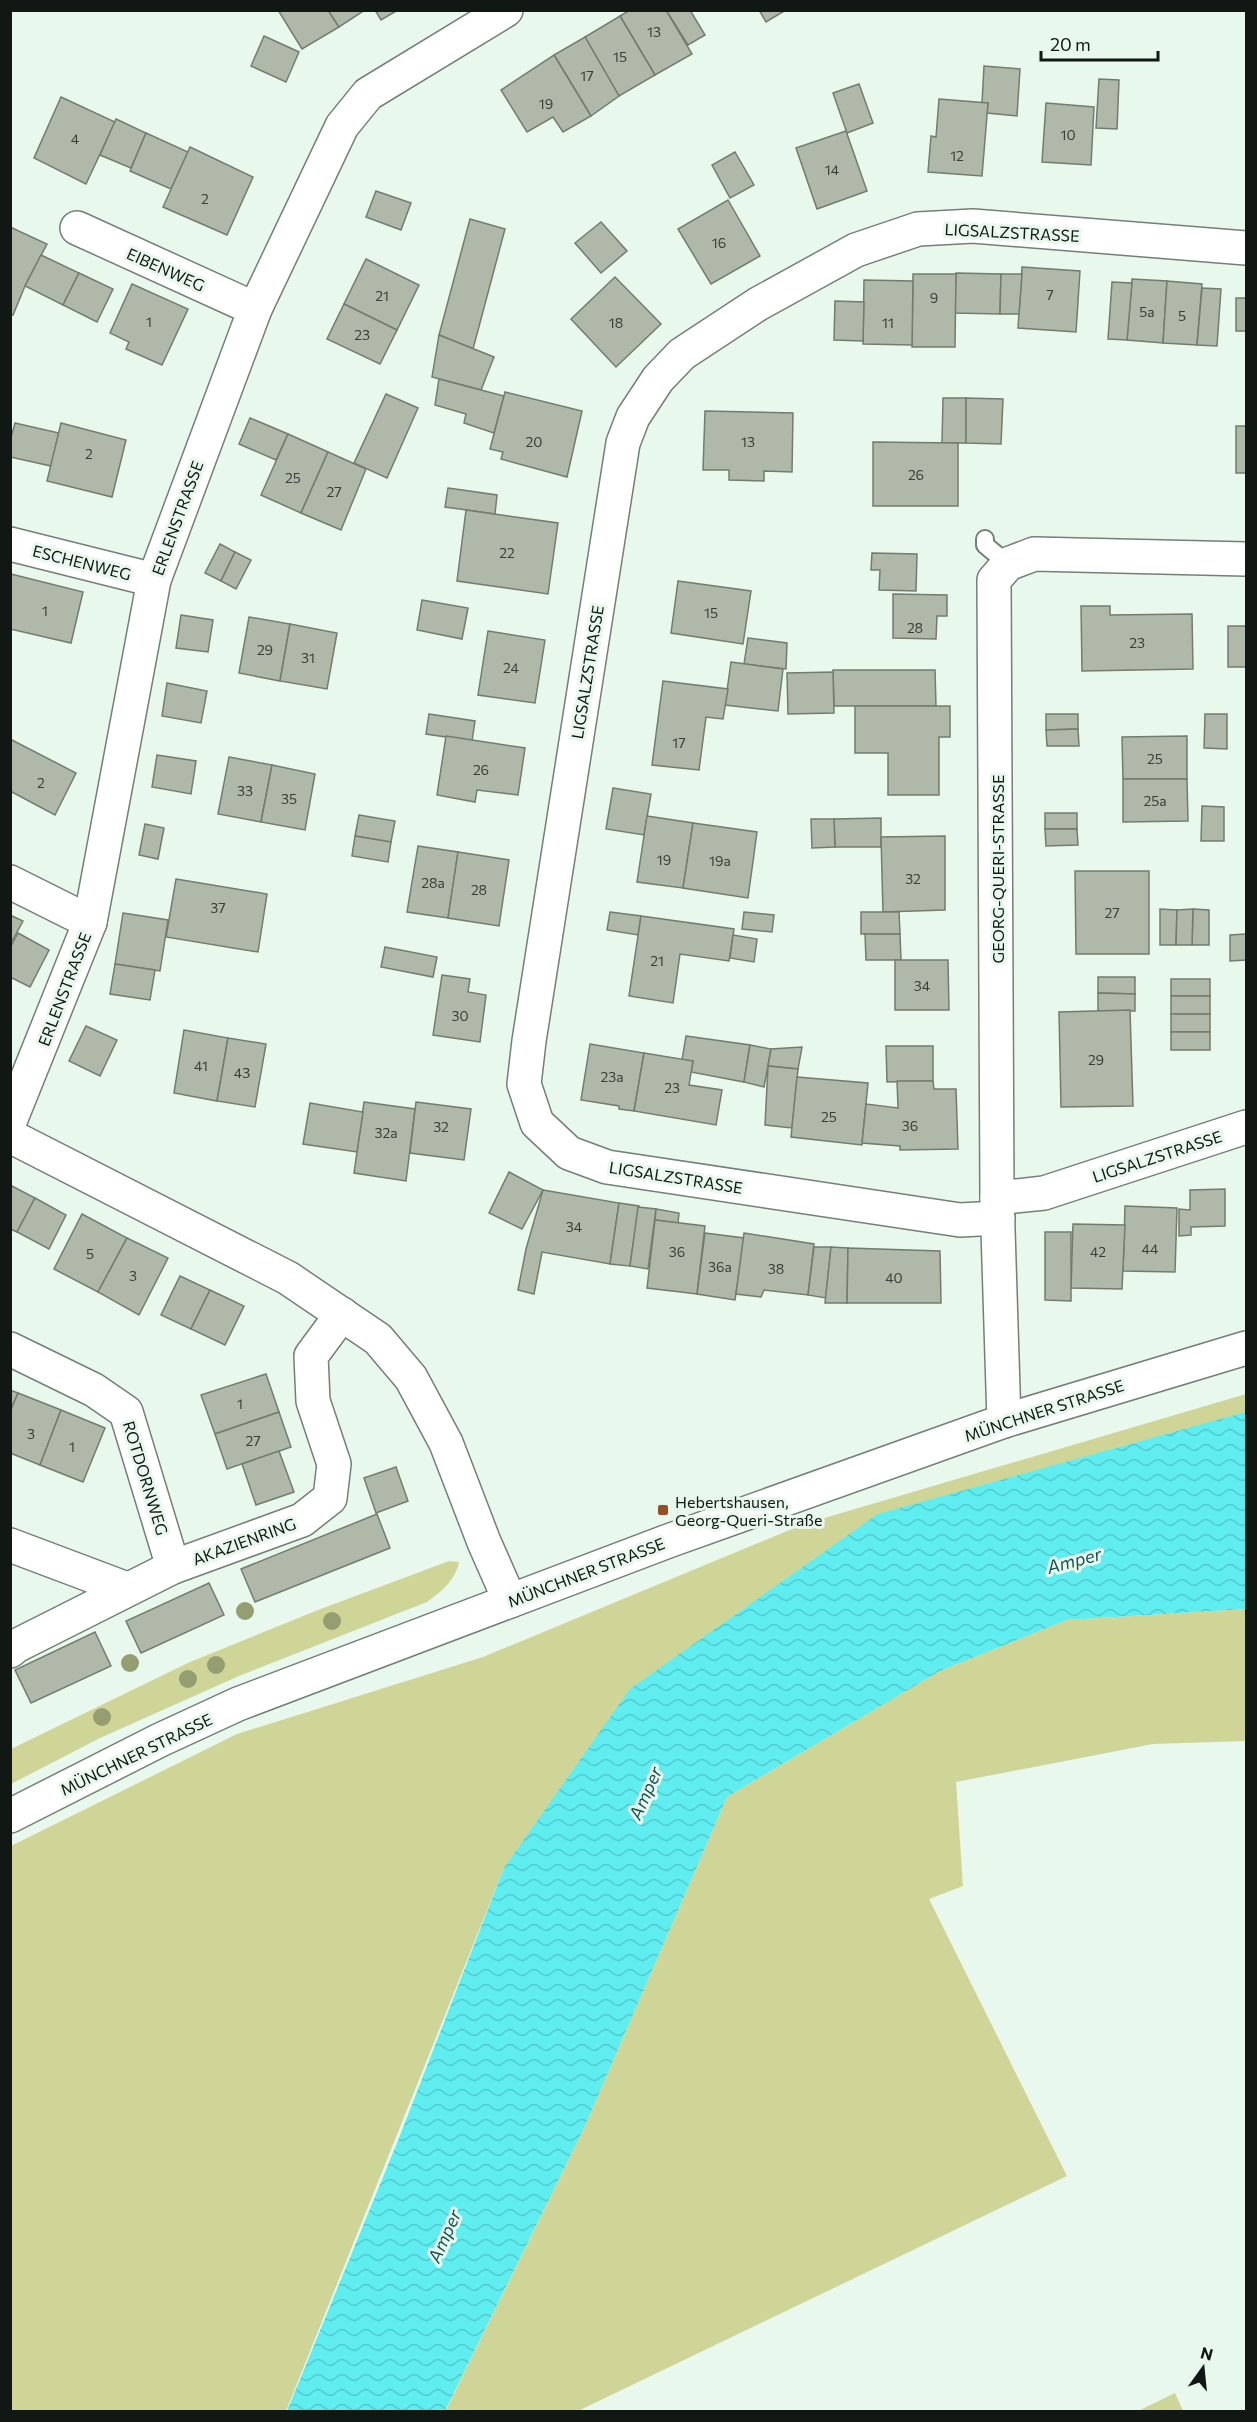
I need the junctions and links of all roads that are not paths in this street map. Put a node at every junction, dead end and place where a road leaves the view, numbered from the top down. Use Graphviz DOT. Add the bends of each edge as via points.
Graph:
graph roads {
  1 [pos="506,10"];
  2 [pos="77,228"];
  3 [pos="1246,248"];
  4 [pos="255,309"];
  5 [pos="985,539"];
  6 [pos="10,544"];
  7 [pos="1246,559"];
  8 [pos="1008,564"];
  9 [pos="154,580"];
  10 [pos="10,882"];
  11 [pos="90,922"];
  12 [pos="10,1121"];
  13 [pos="1246,1127"];
  14 [pos="10,1136"];
  15 [pos="998,1208"];
  16 [pos="342,1314"];
  17 [pos="1246,1348"];
  18 [pos="10,1349"];
  19 [pos="1004,1421"];
  20 [pos="10,1545"];
  21 [pos="173,1567"];
  22 [pos="127,1589"];
  23 [pos="510,1601"];
  24 [pos="10,1651"];
  25 [pos="10,1816"];
  1 -- 4 [label="street, ERLENSTRASSE" via="368,94 342,126"];
  2 -- 4 [label="street, EIBENWEG"];
  3 -- 15 [label="street, LIGSALZSTRASSE" via="973,226 918,229 856,250 758,304 682,354 658,379 633,417 622,443 529,1041 524,1084 537,1123 569,1154 607,1167 960,1220"];
  4 -- 9 [label="street, ERLENSTRASSE"];
  5 -- 8 [label="lane" via="986,545"];
  6 -- 9 [label="street, ESCHENWEG"];
  7 -- 8 [label="street" via="1034,554"];
  8 -- 15 [label="street, GEORG-QUERI-STRASSE" via="994,580"];
  9 -- 11 [label="street, ERLENSTRASSE"];
  10 -- 11 [label="street"];
  11 -- 12 [label="street, ERLENSTRASSE"];
  13 -- 15 [label="street, LIGSALZSTRASSE"];
  14 -- 16 [label="street" via="288,1278"];
  15 -- 19 [label="street, GEORG-QUERI-STRASSE"];
  16 -- 21 [label="street, AKAZIENRING" via="311,1356 312,1401 334,1464 330,1498 302,1520"];
  16 -- 23 [label="street" via="378,1339 411,1378 446,1443"];
  17 -- 19 [label="street, MÜNCHNER STRASSE"];
  18 -- 21 [label="street, ROTDORNWEG" via="94,1390 126,1412"];
  19 -- 23 [label="street, MÜNCHNER STRASSE"];
  20 -- 22 [label="street"];
  21 -- 22 [label="street, AKAZIENRING"];
  22 -- 24 [label="street, AKAZIENRING"];
  23 -- 25 [label="street, MÜNCHNER STRASSE" via="238,1704"];
}
